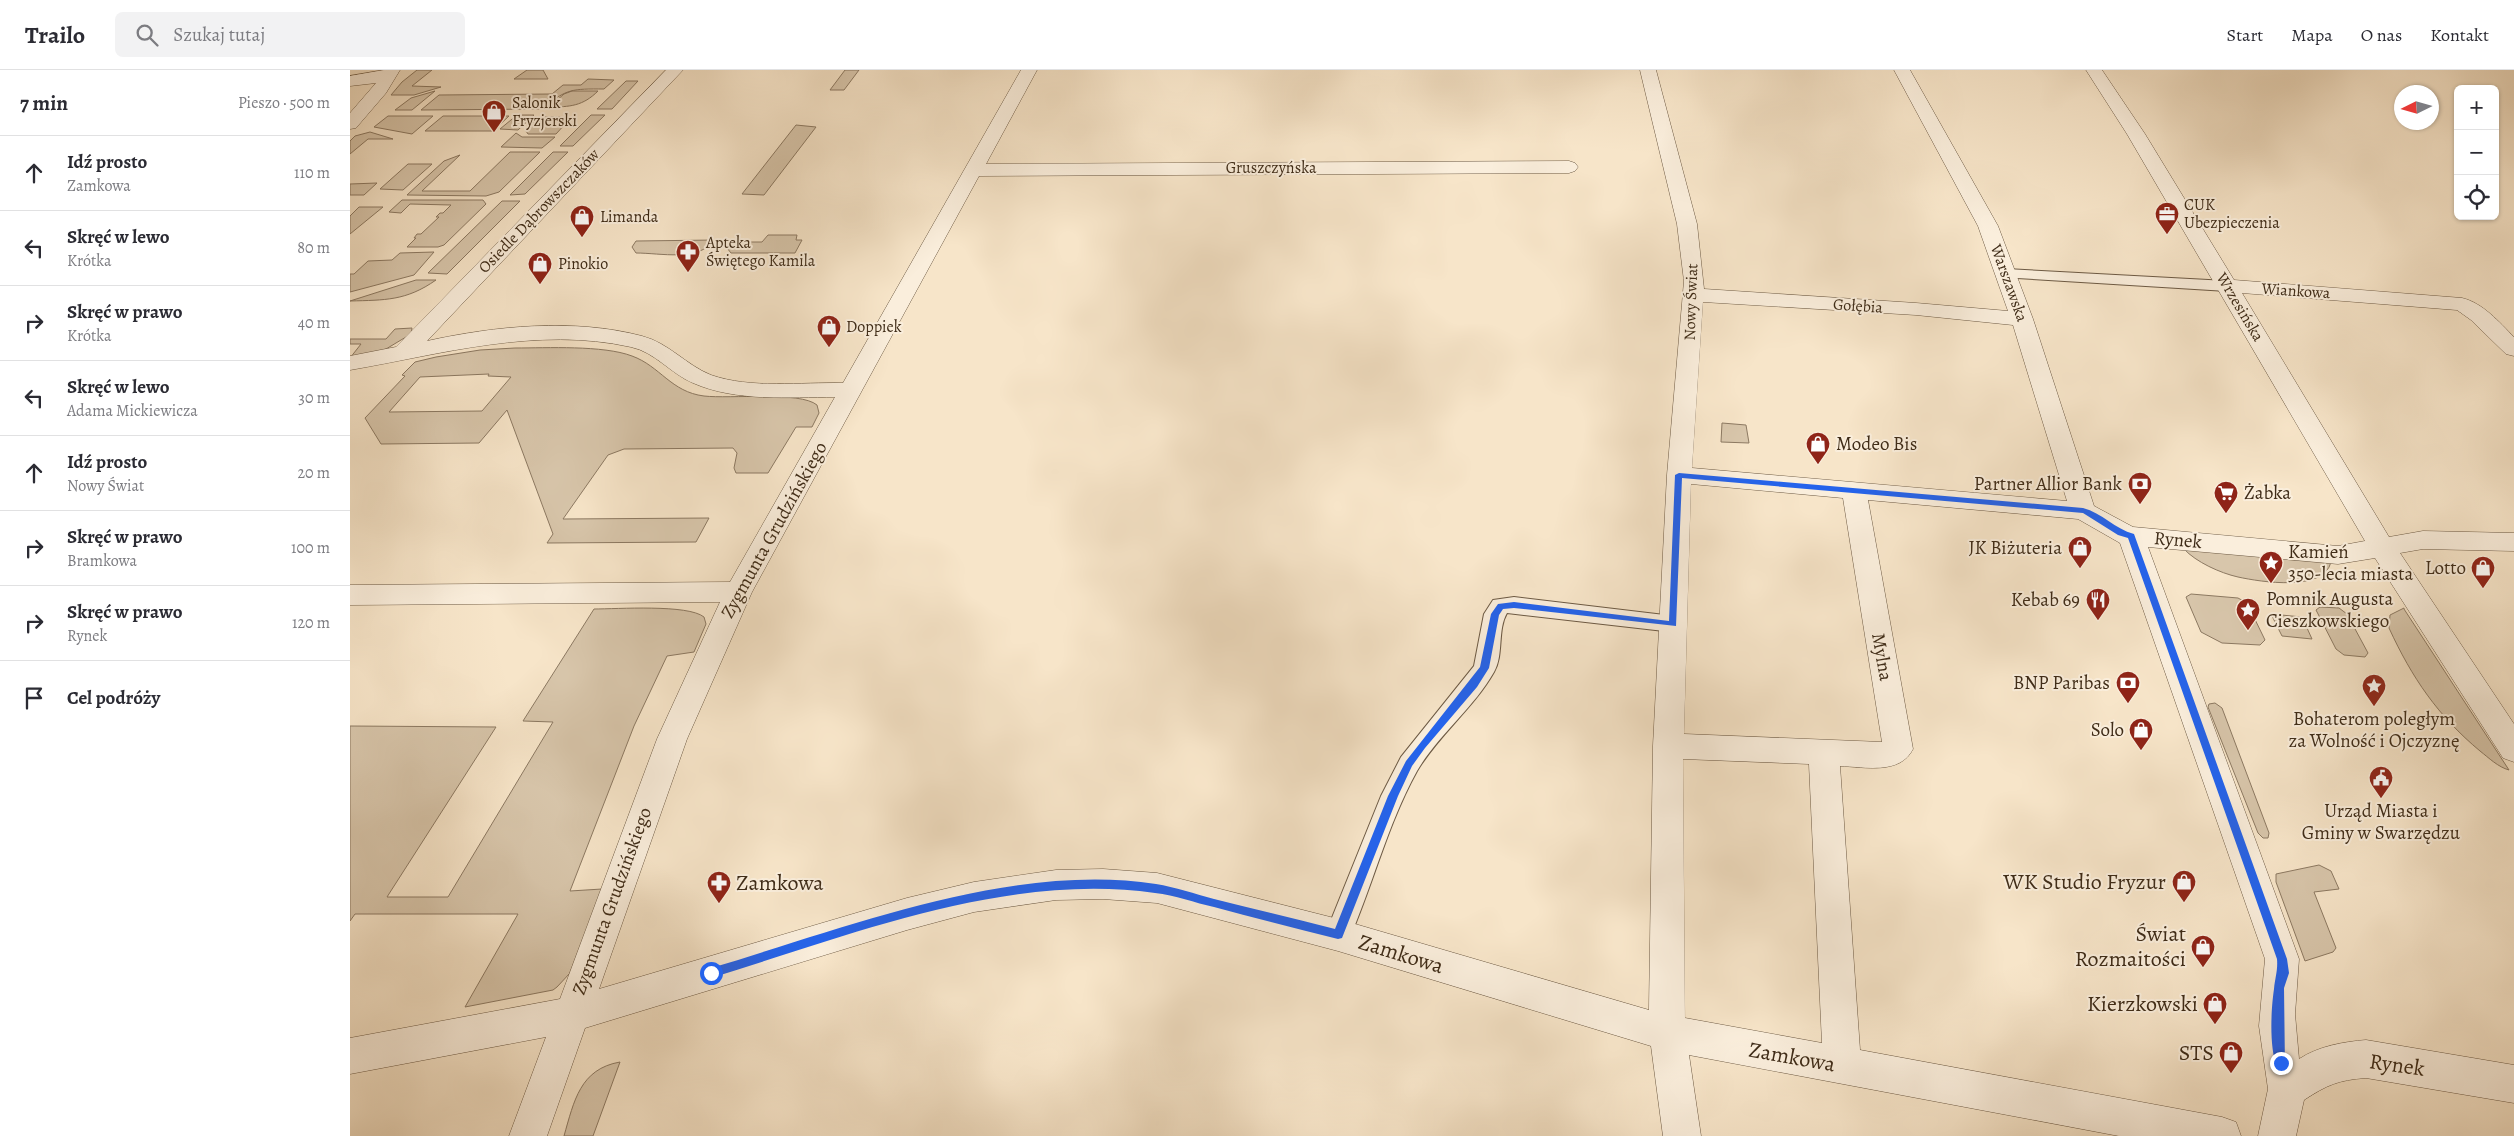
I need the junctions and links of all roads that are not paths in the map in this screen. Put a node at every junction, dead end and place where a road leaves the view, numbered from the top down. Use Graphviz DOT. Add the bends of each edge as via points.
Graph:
graph roads {
  1 [pos="675,70"];
  2 [pos="1030,70"];
  3 [pos="1648,70"];
  4 [pos="1902,70"];
  5 [pos="2094,70"];
  6 [pos="391,73"];
  7 [pos="350,82"];
  8 [pos="350,124"];
  9 [pos="1569,167"];
  10 [pos="974,170"];
  11 [pos="2006,274"];
  12 [pos="2227,286"];
  13 [pos="1694,295"];
  14 [pos="2022,319"];
  15 [pos="2514,349"];
  16 [pos="403,352"];
  17 [pos="350,364"];
  18 [pos="851,390"];
  19 [pos="1679,475"];
  20 [pos="1854,491"];
  21 [pos="2083,511"];
  22 [pos="2131,536"];
  23 [pos="2514,542"];
  24 [pos="2382,547"];
  25 [pos="738,592"];
  26 [pos="350,595"];
  27 [pos="1673,624"];
  28 [pos="1668,746"];
  29 [pos="2514,749"];
  30 [pos="1824,752"];
  31 [pos="1338,935"];
  32 [pos="570,1015"];
  33 [pos="1667,1033"];
  34 [pos="350,1056"];
  35 [pos="1842,1065"];
  36 [pos="2514,1084"];
  37 [pos="2287,1089"];
  38 [pos="528,1136"];
  39 [pos="1682,1136"];
  40 [pos="2222,1136"];
  41 [pos="2277,1136"];
  1 -- 16 [label="street, Osiedle Dąbrowszczaków"];
  2 -- 10 [label="street, Zygmunta Grudzińskiego"];
  3 -- 13 [label="street, Nowy Świat" via="1687,224"];
  4 -- 11 [label="street, Warszawska" via="1984,219"];
  5 -- 12 [label="street, Wrzesińska"];
  6 -- 7 [label="street"];
  6 -- 8 [label="street"];
  9 -- 10 [label="street, Gruszczyńska"];
  10 -- 18 [label="street, Zygmunta Grudzińskiego"];
  11 -- 12 [label="street, Wiankowa"];
  11 -- 14 [label="street, Warszawska"];
  12 -- 15 [label="street, Wiankowa" via="2458,303 2479,315"];
  12 -- 24 [label="street, Wrzesińska"];
  13 -- 14 [label="street, Gołębia"];
  13 -- 19 [label="street, Nowy Świat"];
  14 -- 21 [label="street, Warszawska"];
  16 -- 17 [label="street"];
  16 -- 18 [label="street" via="507,336 615,337 657,348 690,375 710,382 757,388"];
  18 -- 25 [label="street, Zygmunta Grudzińskiego"];
  19 -- 20 [label="street"];
  19 -- 27 [label="street, Nowy Świat"];
  20 -- 21 [label="street"];
  20 -- 30 [label="street, Mylna" via="1898,749 1888,755"];
  21 -- 22 [label="street"];
  22 -- 24 [label="street, Rynek" via="2342,555"];
  22 -- 37 [label="street, Rynek" via="2282,959 2278,1039"];
  23 -- 24 [label="street, Rynek" via="2423,540"];
  24 -- 29 [label="street"];
  25 -- 26 [label="street"];
  25 -- 32 [label="street, Zygmunta Grudzińskiego" via="672,739"];
  27 -- 28 [label="street, Nowy Świat"];
  27 -- 31 [label="street" via="1501,606 1495,614 1485,668 1409,764 1393,796"];
  28 -- 30 [label="street"];
  28 -- 33 [label="street, Nowy Świat"];
  30 -- 35 [label="street"];
  31 -- 32 [label="street, Zamkowa" via="1157,888 1103,884 1048,885 974,897 907,914"];
  31 -- 33 [label="street, Zamkowa"];
  32 -- 34 [label="street, Zamkowa"];
  32 -- 38 [label="street, Zygmunta Grudzińskiego"];
  33 -- 35 [label="street, Zamkowa"];
  33 -- 39 [label="street, Nowy Świat"];
  35 -- 40 [label="street, Zamkowa"];
  36 -- 37 [label="street, Rynek" via="2366,1059 2319,1068"];
  37 -- 41 [label="street, Rynek"];
}
